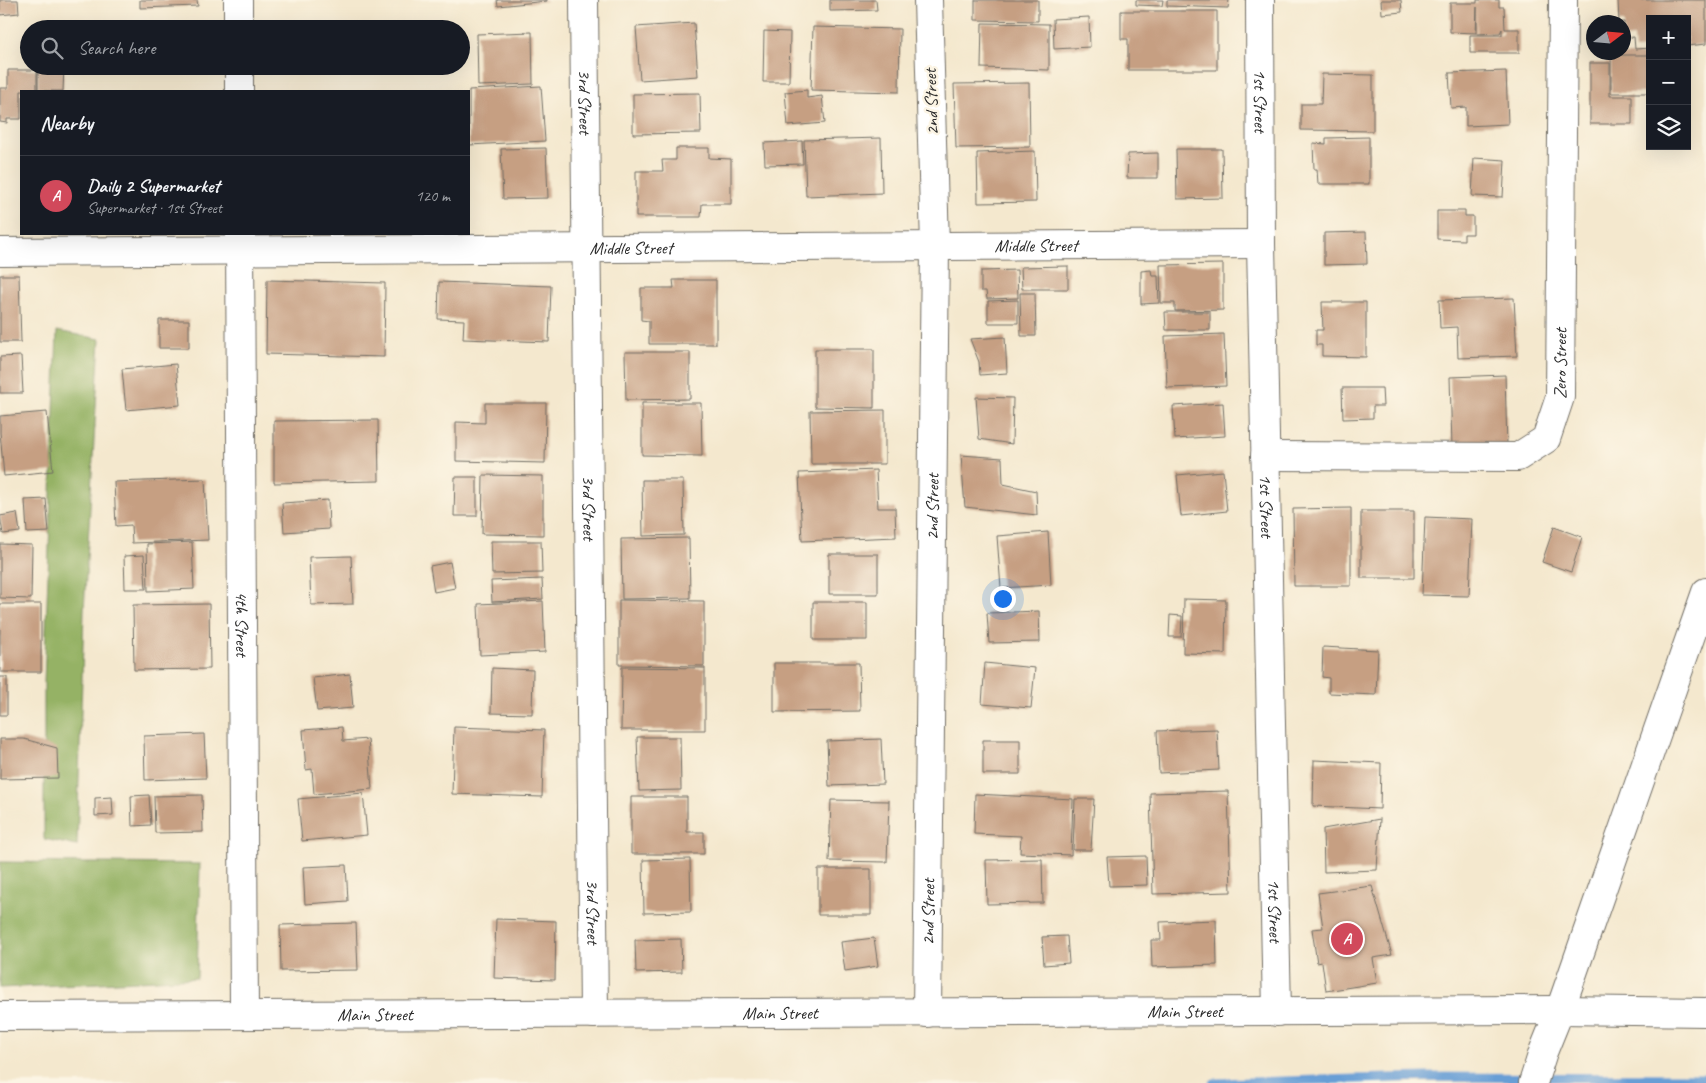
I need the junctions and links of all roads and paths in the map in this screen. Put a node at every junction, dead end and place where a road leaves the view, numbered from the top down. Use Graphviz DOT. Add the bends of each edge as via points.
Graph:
graph roads {
  1 [pos="238,0"];
  2 [pos="584,0"];
  3 [pos="928,0"];
  4 [pos="1260,0"];
  5 [pos="1563,0"];
  6 [pos="238,20"];
  7 [pos="239,75"];
  8 [pos="239,90"];
  9 [pos="241,242"];
  10 [pos="1261,244"];
  11 [pos="935,246"];
  12 [pos="587,248"];
  13 [pos="0,252"];
  14 [pos="1266,456"];
  15 [pos="1706,592"];
  16 [pos="1560,1010"];
  17 [pos="1277,1012"];
  18 [pos="1706,1012"];
  19 [pos="927,1013"];
  20 [pos="594,1014"];
  21 [pos="244,1015"];
  22 [pos="0,1016"];
  23 [pos="1533,1083"];
  1 -- 6 [label="street"];
  2 -- 12 [label="street, 3rd Street"];
  3 -- 11 [label="street, 2nd Street"];
  4 -- 10 [label="street, 1st Street"];
  5 -- 14 [label="street, Zero Street" via="1560,397 1546,439 1518,457"];
  7 -- 8 [label="street"];
  9 -- 12 [label="street, Middle Street"];
  9 -- 13 [label="street, Middle Street"];
  9 -- 21 [label="street, 4th Street"];
  10 -- 11 [label="street, Middle Street"];
  10 -- 14 [label="street, 1st Street"];
  11 -- 12 [label="street, Middle Street"];
  11 -- 19 [label="street, 2nd Street"];
  12 -- 20 [label="street, 3rd Street"];
  14 -- 17 [label="street, 1st Street"];
  15 -- 16 [label="street"];
  16 -- 17 [label="street, Main Street"];
  16 -- 18 [label="street, Main Street"];
  16 -- 23 [label="street"];
  17 -- 19 [label="street, Main Street"];
  19 -- 20 [label="street, Main Street"];
  20 -- 21 [label="street, Main Street"];
  21 -- 22 [label="street, Main Street"];
}
